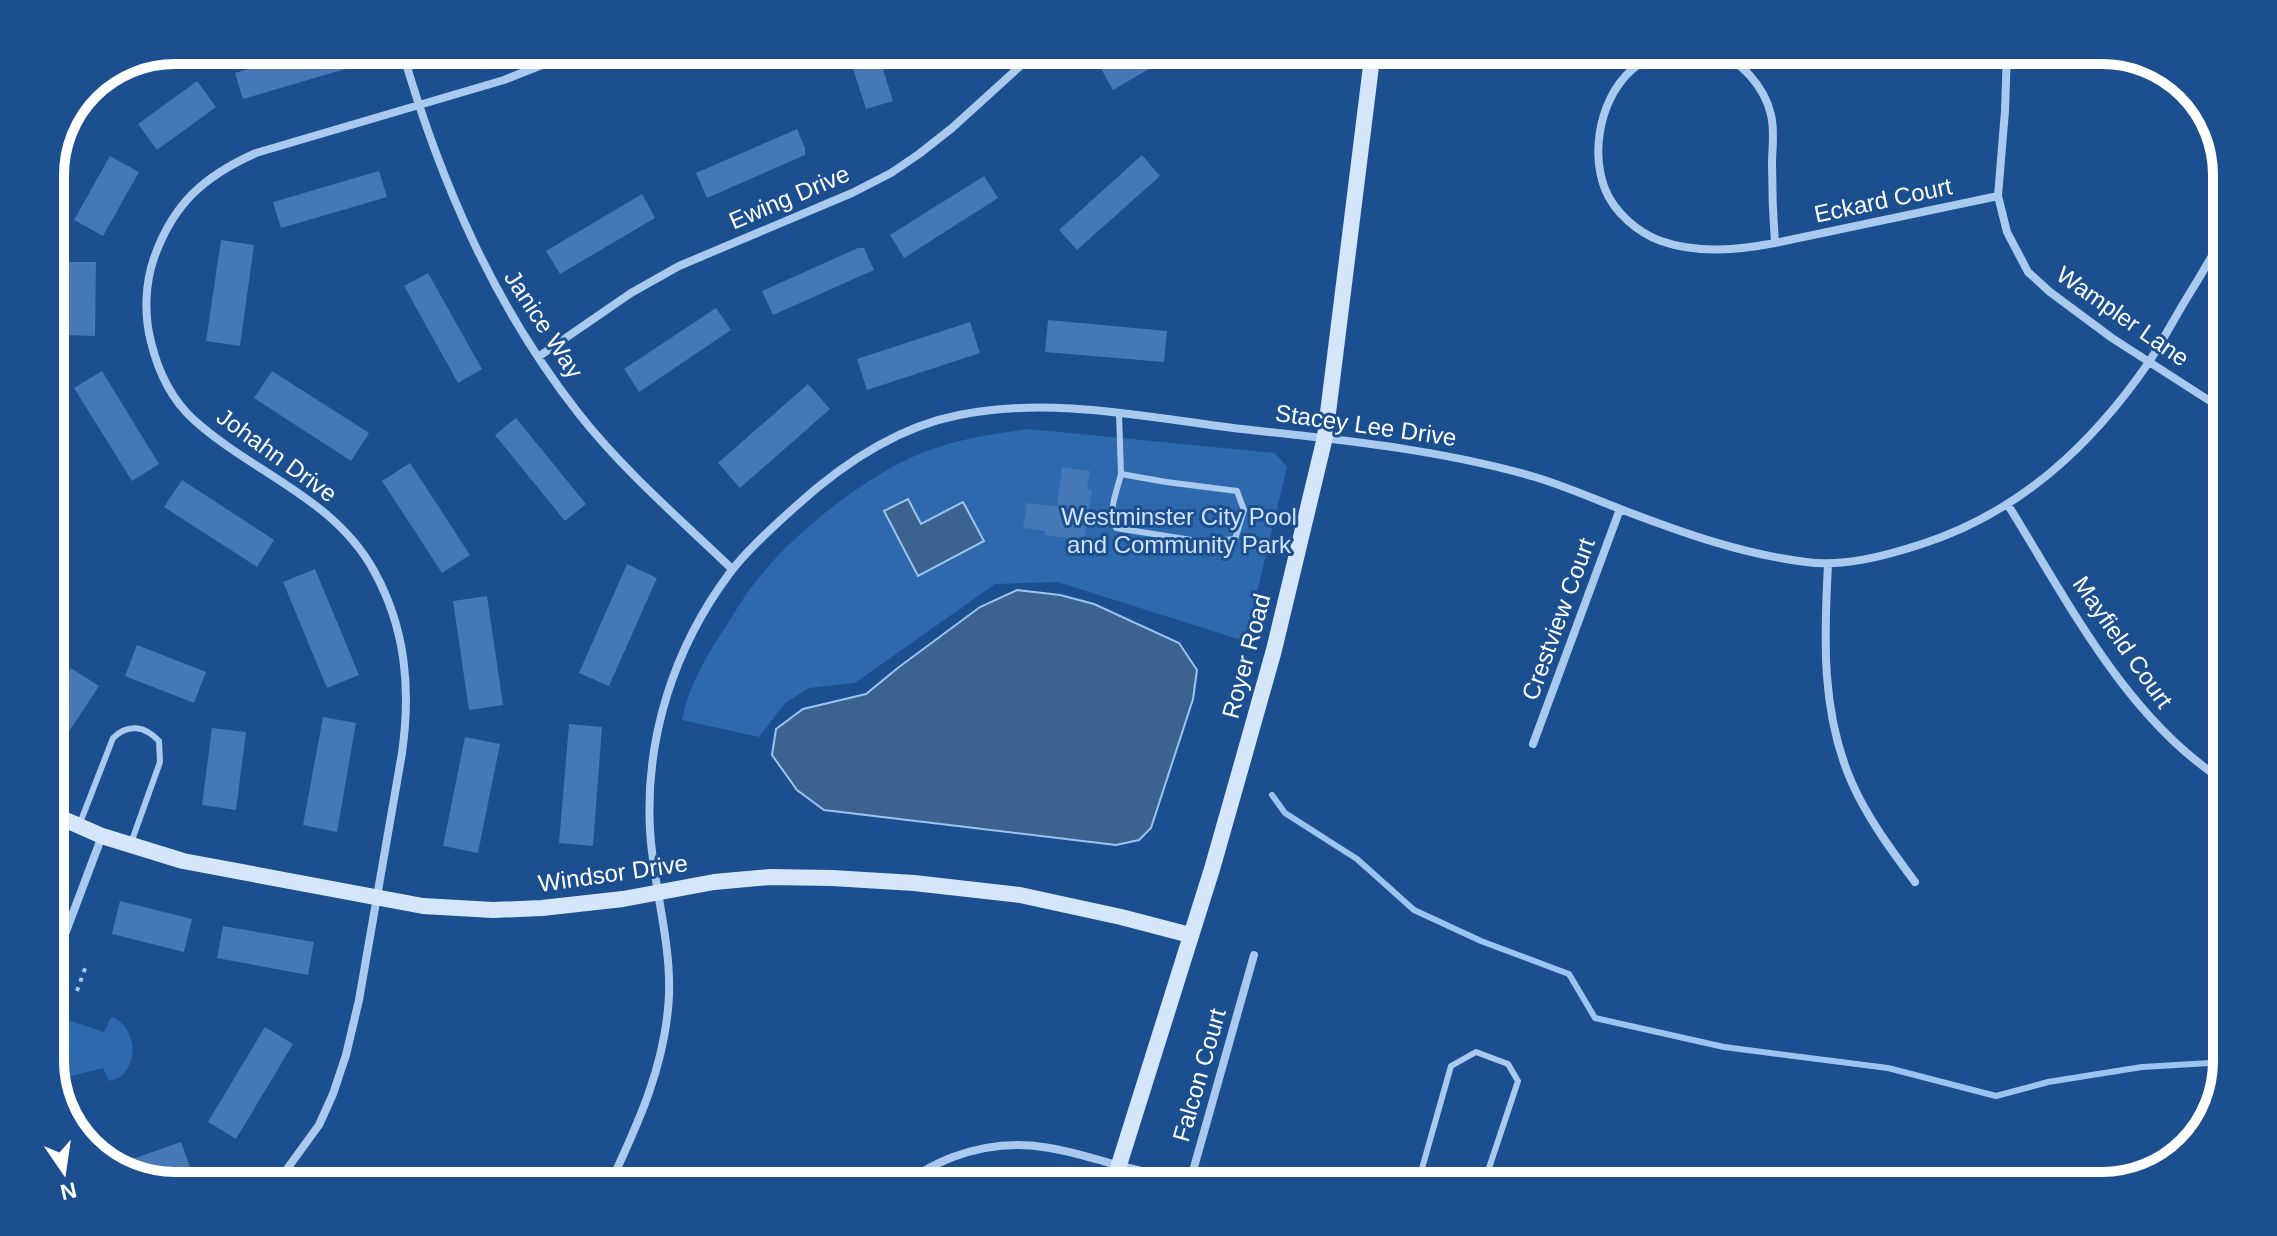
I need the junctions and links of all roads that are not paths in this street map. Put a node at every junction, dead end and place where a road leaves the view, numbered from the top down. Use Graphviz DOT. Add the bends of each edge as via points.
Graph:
graph roads {
  1 [pos="406,64"];
  2 [pos="544,64"];
  3 [pos="1023,64"];
  4 [pos="1371,64"];
  5 [pos="1639,64"];
  6 [pos="1737,64"];
  7 [pos="2007,64"];
  8 [pos="418,104"];
  9 [pos="1998,196"];
  10 [pos="1775,243"];
  11 [pos="2213,255"];
  12 [pos="538,357"];
  13 [pos="2149,362"];
  14 [pos="2213,403"];
  15 [pos="1119,413"];
  16 [pos="1325,437"];
  17 [pos="1121,474"];
  18 [pos="2008,505"];
  19 [pos="1620,509"];
  20 [pos="1828,564"];
  21 [pos="732,569"];
  22 [pos="1533,744"];
  23 [pos="2213,773"];
  24 [pos="64,820"];
  25 [pos="78,827"];
  26 [pos="102,836"];
  27 [pos="129,846"];
  28 [pos="1915,882"];
  29 [pos="658,893"];
  30 [pos="377,899"];
  31 [pos="1190,935"];
  32 [pos="64,937"];
  33 [pos="1254,955"];
  34 [pos="1119,1165"];
  35 [pos="285,1172"];
  36 [pos="615,1172"];
  37 [pos="923,1172"];
  38 [pos="1115,1172"];
  39 [pos="1118,1172"];
  40 [pos="1145,1172"];
  41 [pos="1192,1172"];
  42 [pos="1421,1172"];
  43 [pos="1488,1172"];
  1 -- 8 [label="street, Janice Way"];
  2 -- 8 [label="street, Johahn Drive"];
  3 -- 12 [label="street, Ewing Drive" via="952,128 891,173 679,266"];
  4 -- 16 [label="street, Royer Road"];
  5 -- 10 [label="street, Eckard Court" via="1614,93 1599,137 1605,189 1619,212 1639,230 1685,247 1714,250"];
  6 -- 10 [label="street, Eckard Court" via="1759,89 1771,115"];
  7 -- 9 [label="street, Wampler Lane"];
  8 -- 12 [label="street, Janice Way" via="474,246"];
  8 -- 30 [label="street, Johahn Drive" via="228,165 178,209 151,266 146,299 154,355 178,402 216,437 323,510 374,570 392,611 403,650 407,718"];
  9 -- 10 [label="street, Eckard Court"];
  9 -- 13 [label="street, Wampler Lane" via="2007,232 2028,272"];
  11 -- 13 [label="street, Stacey Lee Drive"];
  12 -- 21 [label="street, Janice Way" via="579,415 635,478"];
  13 -- 14 [label="street, Wampler Lane"];
  13 -- 18 [label="street, Stacey Lee Drive" via="2077,448"];
  15 -- 16 [label="street, Stacey Lee Drive"];
  15 -- 17 [label="lane"];
  15 -- 21 [label="street, Stacey Lee Drive" via="1002,409 954,415 919,427 877,446 813,490"];
  16 -- 19 [label="street, Stacey Lee Drive" via="1461,457 1556,483"];
  16 -- 31 [label="street, Royer Road" via="1274,650"];
  17 -- 17 [label="lane" via="1237,491 1244,510 1235,539 1204,542 1116,528 1112,508"];
  18 -- 20 [label="street, Stacey Lee Drive" via="1927,543"];
  18 -- 23 [label="street, Mayfield Court" via="2138,705"];
  19 -- 20 [label="street, Stacey Lee Drive" via="1730,548"];
  19 -- 22 [label="street, Crestview Court"];
  20 -- 28 [label="street" via="1827,692 1841,754 1879,831"];
  21 -- 29 [label="street, Stacey Lee Drive" via="677,662 661,715 650,830"];
  24 -- 25 [label="street, Windsor Drive"];
  25 -- 26 [label="street, Windsor Drive"];
  25 -- 27 [label="lane" via="113,738 125,729 145,730 159,741 160,762"];
  26 -- 27 [label="street, Windsor Drive"];
  26 -- 32 [label="street"];
  27 -- 30 [label="street, Windsor Drive"];
  29 -- 30 [label="street, Windsor Drive" via="493,910"];
  29 -- 31 [label="street, Windsor Drive" via="770,877 914,883 1020,895"];
  29 -- 36 [label="street, Stacey Lee Drive" via="669,988 667,1024 646,1106"];
  30 -- 35 [label="street, Johahn Drive" via="359,1000 333,1094 319,1125"];
  31 -- 34 [label="street, Royer Road"];
  33 -- 41 [label="street, Falcon Court"];
  34 -- 37 [label="street, Falcon Court" via="1070,1151 1010,1144 965,1153"];
  34 -- 38 [label="street, Royer Road"];
  34 -- 39 [label="street, Royer Road"];
  34 -- 40 [label="street, Falcon Court"];
  42 -- 43 [label="lane" via="1451,1066 1476,1052 1508,1064 1518,1081"];
}
